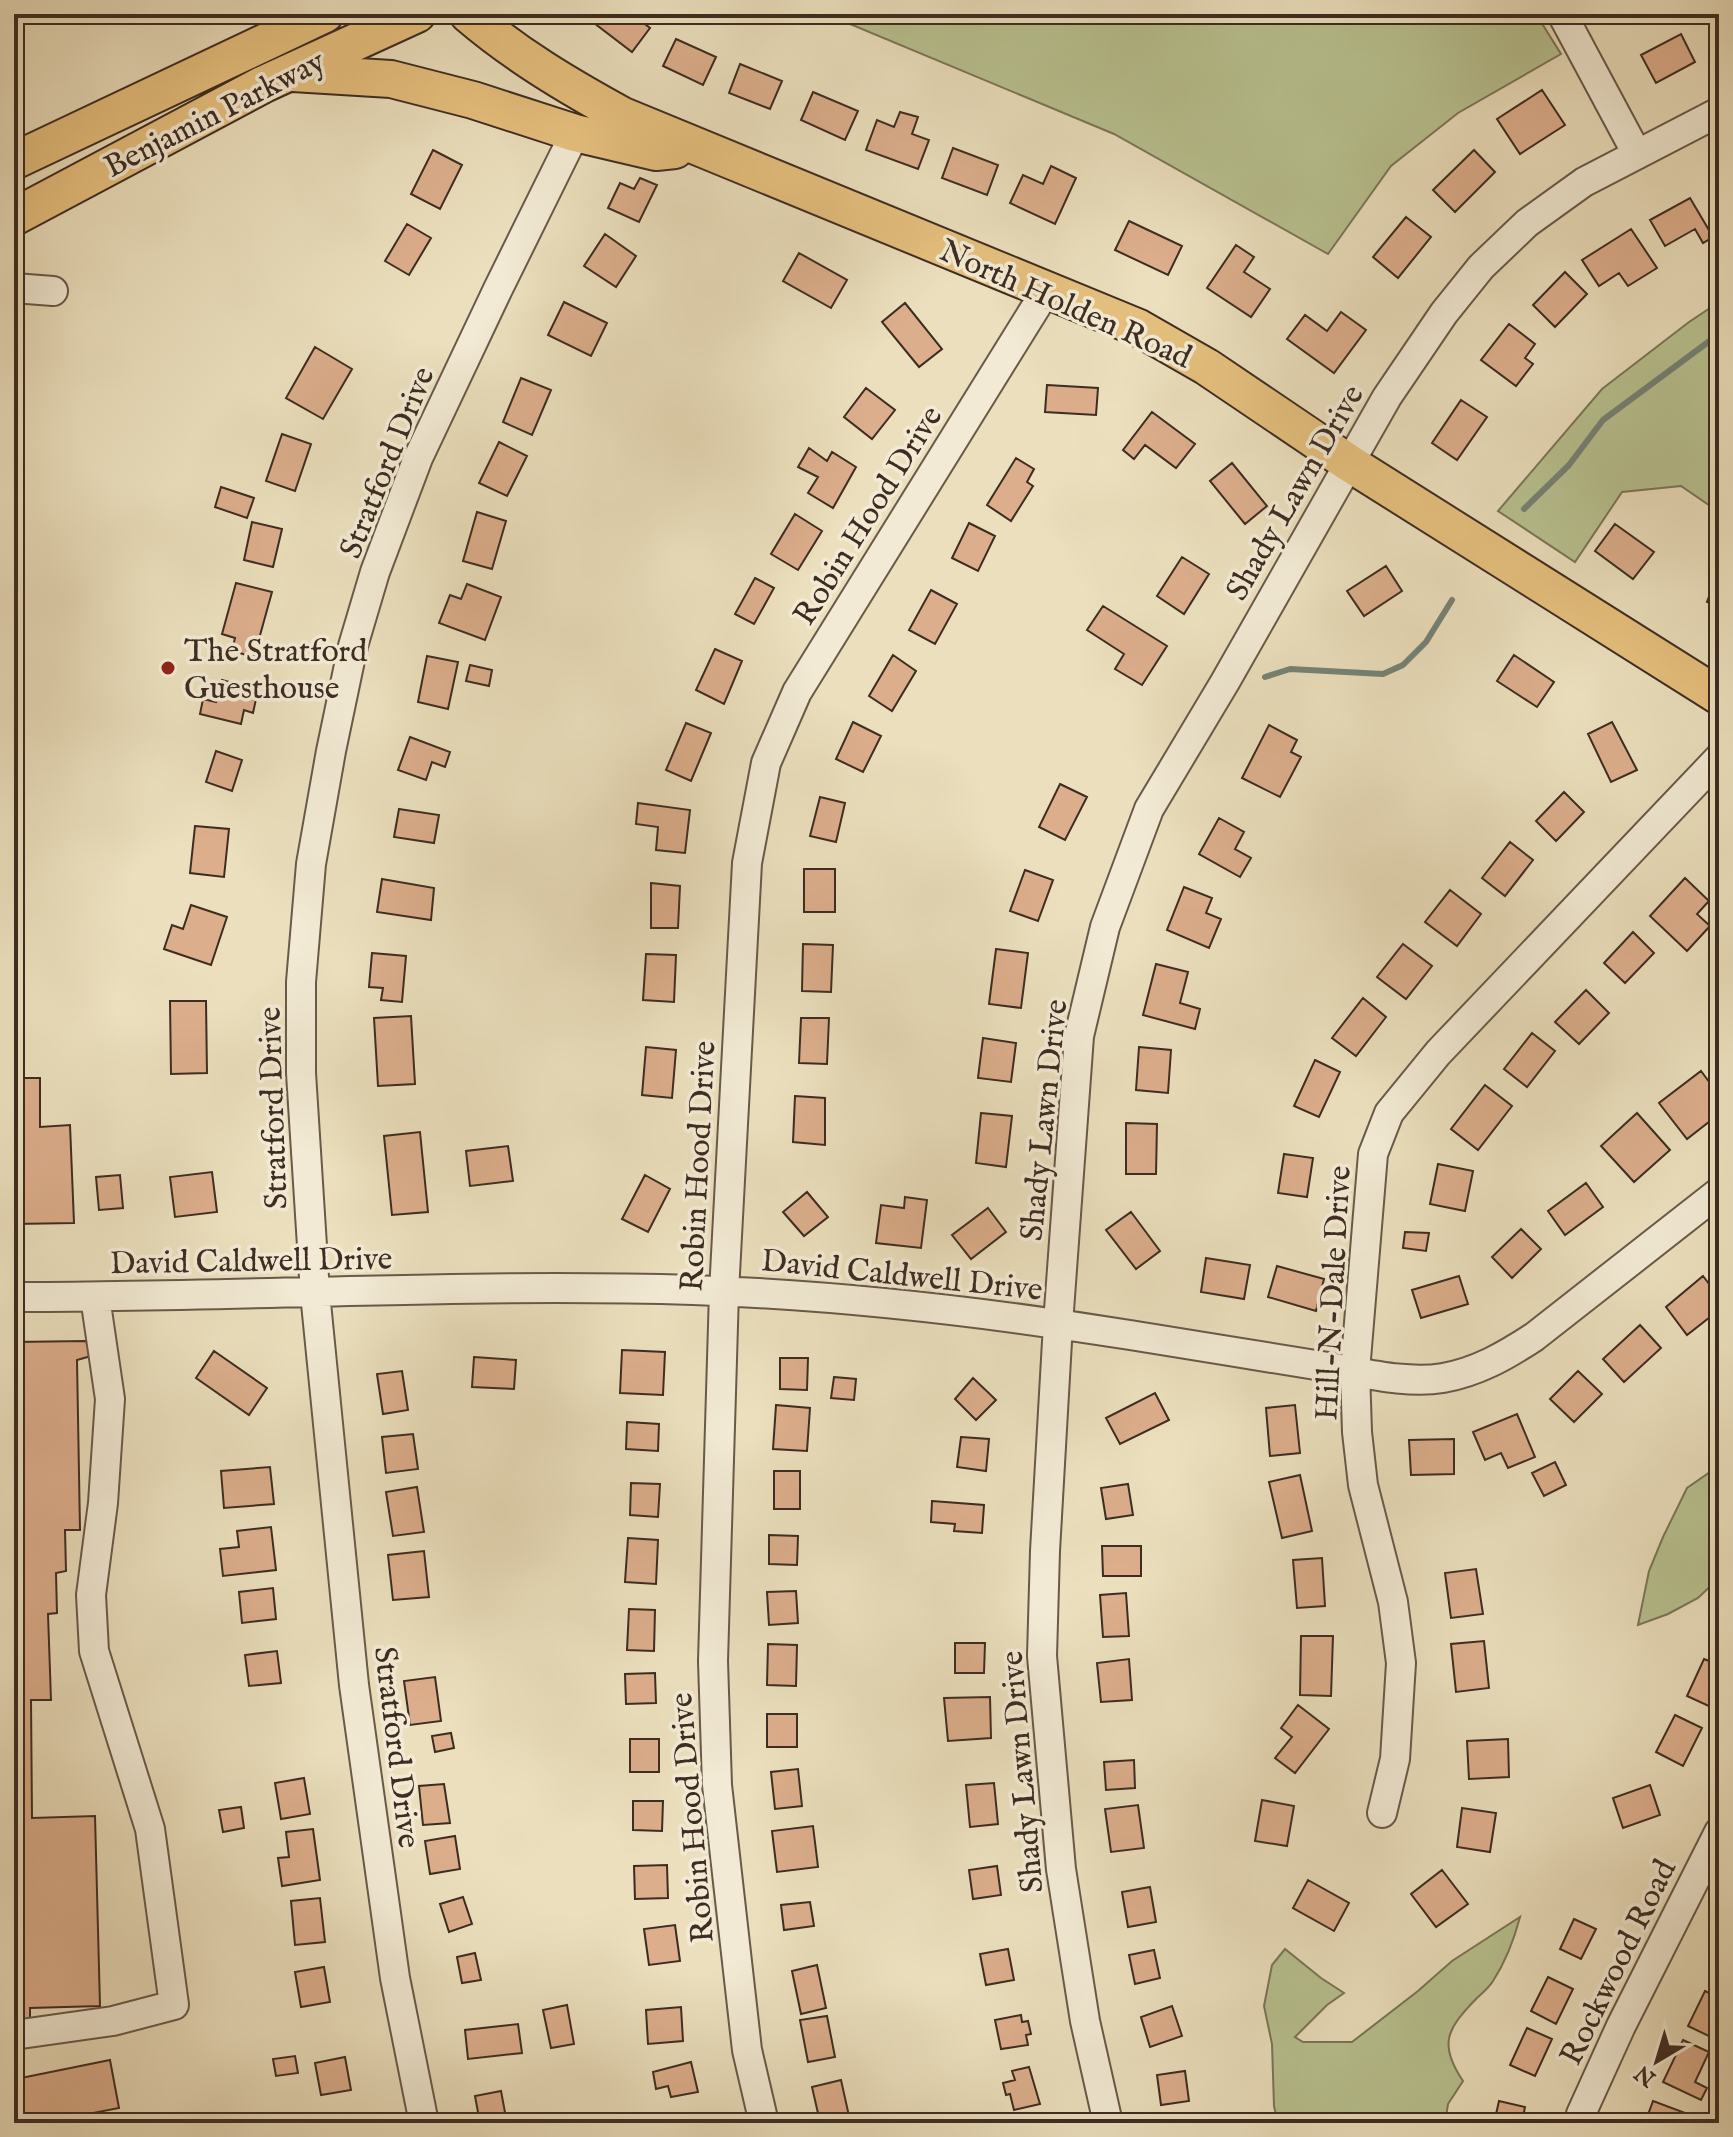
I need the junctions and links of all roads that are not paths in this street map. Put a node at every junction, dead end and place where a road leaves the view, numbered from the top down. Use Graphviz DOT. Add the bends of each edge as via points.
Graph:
graph roads {
  1 [pos="325,14"];
  2 [pos="417,14"];
  3 [pos="468,14"];
  4 [pos="1562,14"];
  5 [pos="287,73"];
  6 [pos="1719,112"];
  7 [pos="575,133"];
  8 [pos="700,148"];
  9 [pos="1637,154"];
  10 [pos="14,161"];
  11 [pos="14,217"];
  12 [pos="14,288"];
  13 [pos="1047,289"];
  14 [pos="53,291"];
  15 [pos="1349,463"];
  16 [pos="1719,696"];
  17 [pos="1719,758"];
  18 [pos="1719,1192"];
  19 [pos="724,1292"];
  20 [pos="315,1293"];
  21 [pos="14,1297"];
  22 [pos="95,1297"];
  23 [pos="1058,1324"];
  24 [pos="1355,1371"];
  25 [pos="1382,1813"];
  26 [pos="1719,1832"];
  27 [pos="14,2035"];
  28 [pos="424,2123"];
  29 [pos="764,2123"];
  30 [pos="1108,2123"];
  31 [pos="1579,2123"];
  1 -- 10 [label="main road, Benjamin Parkway"];
  2 -- 5 [label="main road, Benjamin Parkway"];
  3 -- 8 [label="main road, North Holden Road" via="575,90"];
  4 -- 9 [label="street"];
  5 -- 7 [label="main road" via="391,79"];
  5 -- 11 [label="main road, Benjamin Parkway"];
  6 -- 9 [label="street, Shady Lawn Drive"];
  7 -- 8 [label="main road" via="656,152"];
  7 -- 20 [label="street, Stratford Drive" via="418,458 375,572 350,661 311,864 301,982 301,1073"];
  8 -- 13 [label="main road, North Holden Road"];
  9 -- 15 [label="street, Shady Lawn Drive" via="1584,182 1527,223 1481,267 1403,373"];
  12 -- 14 [label="street"];
  13 -- 15 [label="main road, North Holden Road" via="1168,344"];
  13 -- 19 [label="street, Robin Hood Drive" via="797,692 766,763 747,863"];
  15 -- 16 [label="main road, North Holden Road"];
  15 -- 23 [label="street, Shady Lawn Drive" via="1149,809 1105,927 1079,1036"];
  17 -- 24 [label="street, Hill-N-Dale Drive" via="1438,1053 1389,1113 1373,1154"];
  18 -- 24 [label="street, David Caldwell Drive" via="1504,1357 1441,1378"];
  19 -- 20 [label="street, David Caldwell Drive" via="589,1288"];
  19 -- 23 [label="street, David Caldwell Drive"];
  19 -- 29 [label="street, Robin Hood Drive" via="713,1661 717,1785 747,2050"];
  20 -- 22 [label="street, David Caldwell Drive"];
  20 -- 28 [label="street, Stratford Drive" via="354,1685 395,1978"];
  21 -- 22 [label="street, David Caldwell Drive"];
  22 -- 27 [label="street" via="110,1399 91,1595 94,1651 150,1829 174,2005 113,2021"];
  23 -- 24 [label="street, David Caldwell Drive"];
  23 -- 30 [label="street, Shady Lawn Drive" via="1042,1656 1061,1869 1085,2021"];
  24 -- 25 [label="street, Hill-N-Dale Drive" via="1363,1485 1393,1602 1401,1663 1395,1759"];
  26 -- 31 [label="street, Rockwood Road" via="1621,2026"];
}
